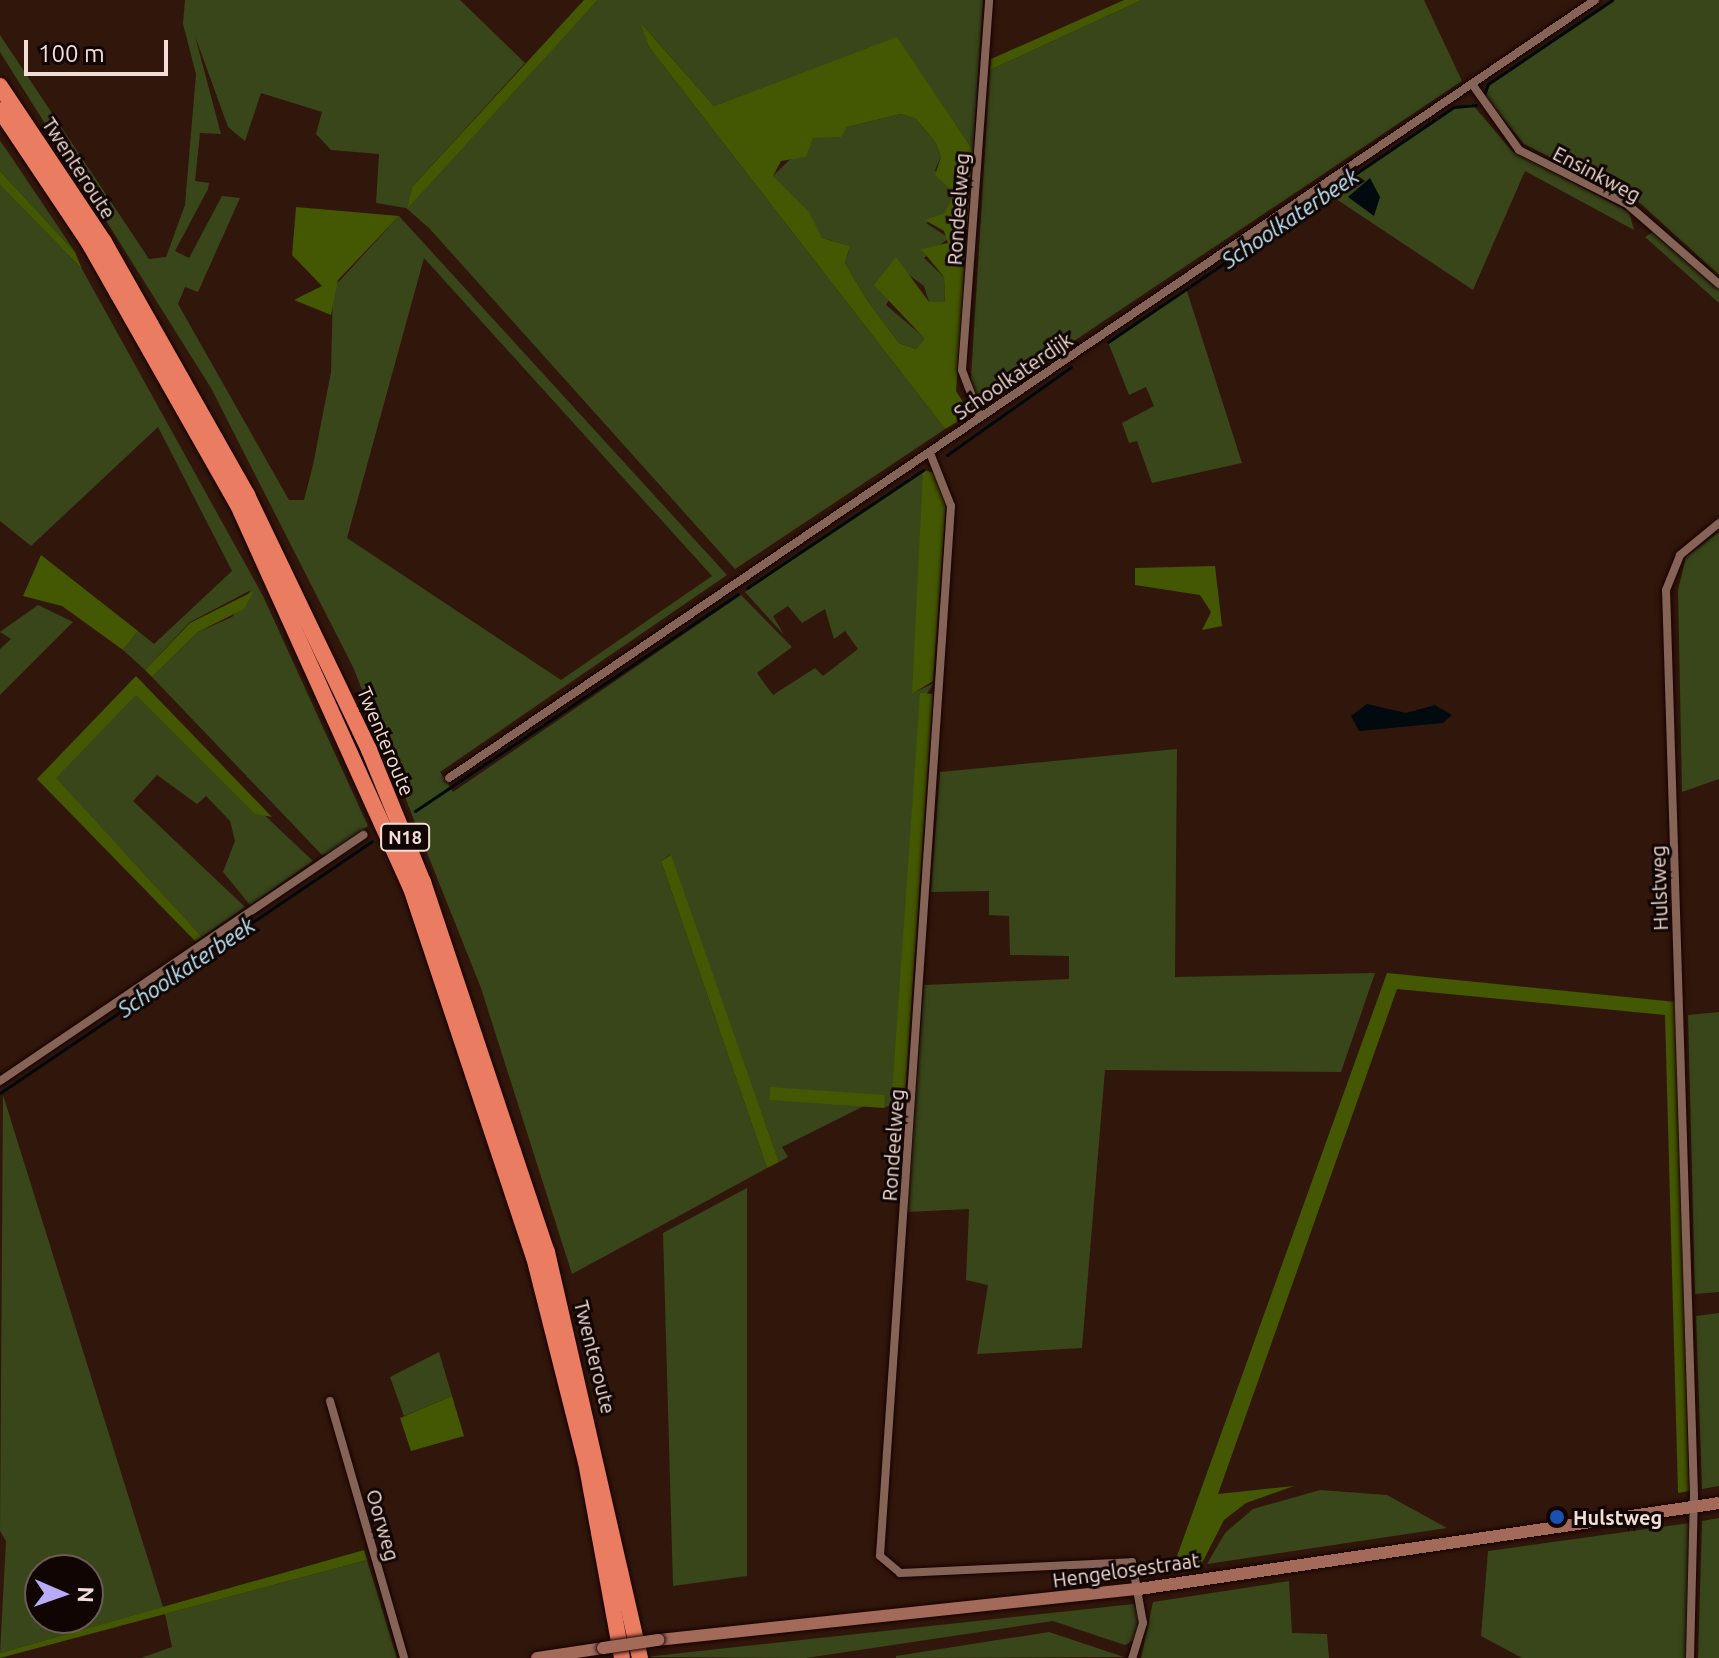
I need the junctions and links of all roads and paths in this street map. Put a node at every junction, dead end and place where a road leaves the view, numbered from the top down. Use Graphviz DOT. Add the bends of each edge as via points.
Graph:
graph roads {
  1 [pos="989,0"];
  2 [pos="1595,0"];
  3 [pos="1472,84"];
  4 [pos="0,86"];
  5 [pos="0,110"];
  6 [pos="1719,284"];
  7 [pos="980,417"];
  8 [pos="930,453"];
  9 [pos="1719,523"];
  10 [pos="449,778"];
  11 [pos="364,835"];
  12 [pos="0,1081"];
  13 [pos="330,1401"];
  14 [pos="1719,1503"];
  15 [pos="1694,1506"];
  16 [pos="1139,1589"];
  17 [pos="404,1658"];
  18 [pos="537,1658"];
  19 [pos="622,1658"];
  20 [pos="640,1658"];
  21 [pos="1132,1658"];
  22 [pos="1690,1658"];
  1 -- 7 [label="street, Rondeelweg" via="962,370"];
  2 -- 3 [label="street, Schoolkaterdijk"];
  3 -- 6 [label="street, Ensinkweg" via="1519,150 1627,204"];
  3 -- 7 [label="street, Schoolkaterdijk"];
  4 -- 20 [label="highway, Twenteroute / N18" via="187,385 294,585 405,838 547,1252"];
  5 -- 19 [label="highway, Twenteroute / N18" via="89,243 237,503 411,888 534,1257 586,1462"];
  7 -- 8 [label="street, Schoolkaterdijk"];
  8 -- 10 [label="street, Schoolkaterdijk"];
  8 -- 16 [label="street, Rondeelweg" via="951,506 880,1556 900,1573 1125,1559"];
  9 -- 15 [label="street, Hulstweg" via="1680,555 1666,590"];
  11 -- 12 [label="street"];
  13 -- 17 [label="street, Oorweg"];
  14 -- 15 [label="main road, Hengelosestraat"];
  15 -- 16 [label="main road, Hengelosestraat"];
  15 -- 22 [label="street, Hulstweg"];
  16 -- 18 [label="main road, Hengelosestraat, bridge" via="658,1640"];
  16 -- 21 [label="street" via="1143,1623"];
}
